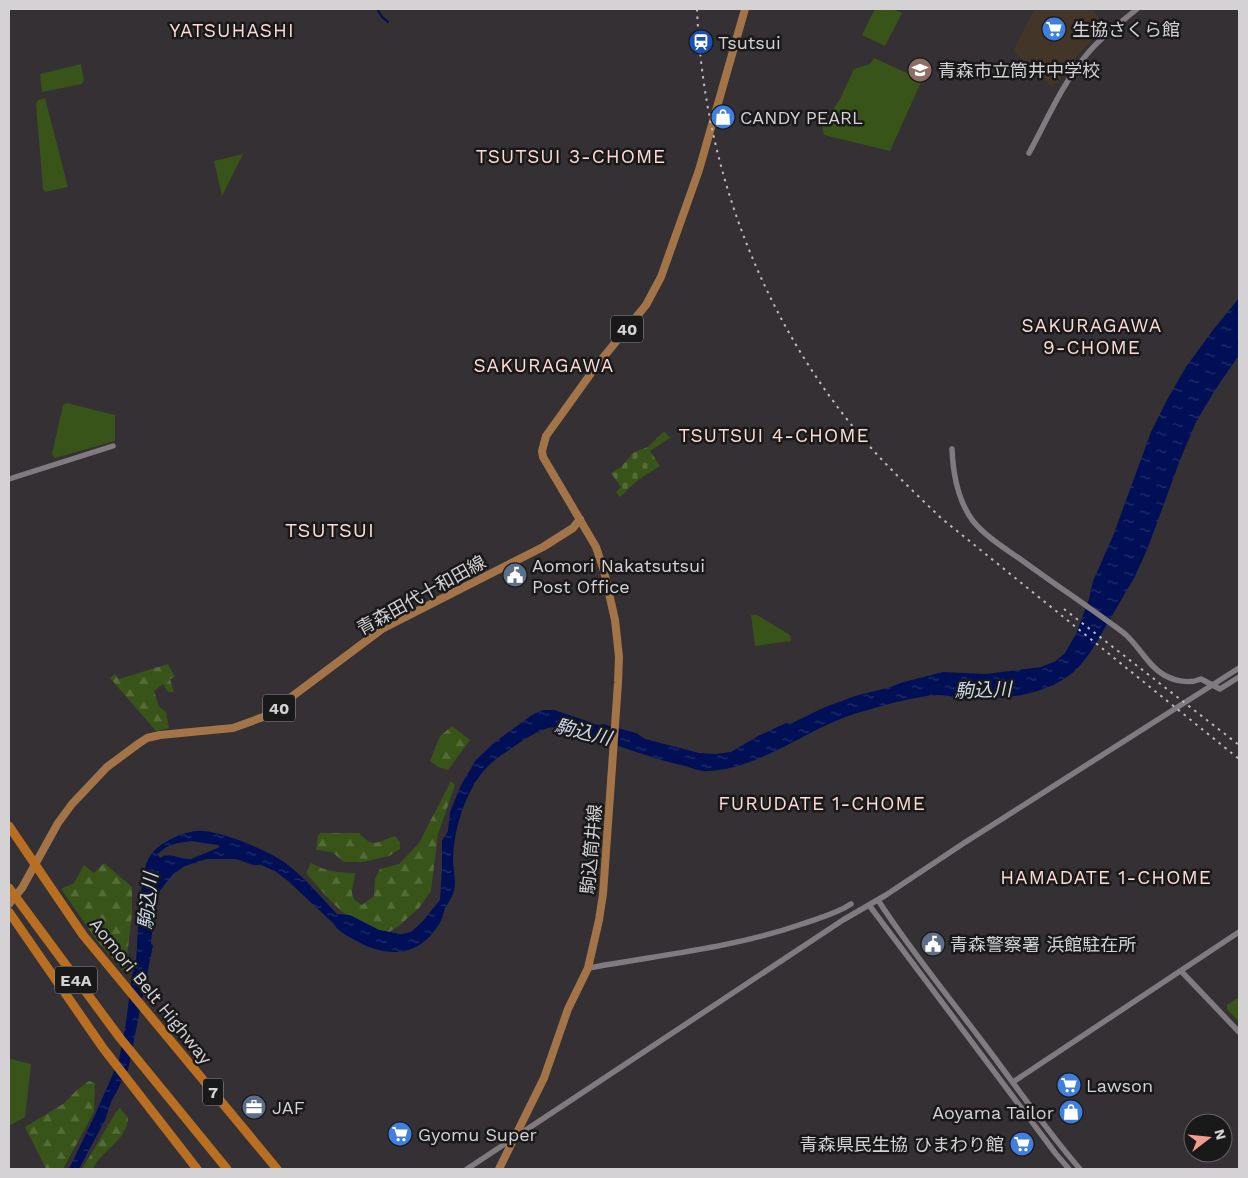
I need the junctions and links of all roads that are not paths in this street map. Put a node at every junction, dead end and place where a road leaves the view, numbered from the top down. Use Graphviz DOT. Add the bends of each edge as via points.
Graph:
graph roads {
  1 [pos="745,9"];
  2 [pos="1137,9"];
  3 [pos="1029,153"];
  4 [pos="113,446"];
  5 [pos="952,449"];
  6 [pos="9,479"];
  7 [pos="580,519"];
  8 [pos="1239,668"];
  9 [pos="1239,677"];
  10 [pos="9,826"];
  11 [pos="36,866"];
  12 [pos="9,888"];
  13 [pos="878,900"];
  14 [pos="9,904"];
  15 [pos="851,904"];
  16 [pos="869,905"];
  17 [pos="9,912"];
  18 [pos="1239,932"];
  19 [pos="588,968"];
  20 [pos="1181,971"];
  21 [pos="1239,1032"];
  22 [pos="1013,1082"];
  23 [pos="514,1137"];
  24 [pos="197,1169"];
  25 [pos="227,1169"];
  26 [pos="277,1169"];
  27 [pos="467,1169"];
  28 [pos="499,1169"];
  29 [pos="1069,1169"];
  30 [pos="1080,1169"];
  1 -- 7 [label="main road, 40" via="699,170 654,292 570,401 543,444 543,457"];
  2 -- 3 [label="street" via="1102,38 1082,60"];
  4 -- 6 [label="street"];
  5 -- 9 [label="street" via="956,483 972,519 999,544 1132,640 1157,670 1187,682 1200,678 1220,689"];
  7 -- 11 [label="main road, 青森田代十和田線 / 40" via="573,528 543,547 382,629 266,716 233,728 160,735 144,740 107,767 72,804"];
  7 -- 19 [label="main road, 駒込筒井線" via="598,553 614,610 619,657 601,907"];
  8 -- 13 [label="street"];
  10 -- 11 [label="highway, Aomori Belt Highway / 7"];
  11 -- 14 [label="main road, 青森田代十和田線 / 40"];
  11 -- 26 [label="highway, Aomori Belt Highway / 7" via="82,935"];
  12 -- 25 [label="highway, E4A" via="145,1070"];
  13 -- 16 [label="street"];
  13 -- 22 [label="street"];
  15 -- 19 [label="street" via="834,914 764,936"];
  16 -- 23 [label="street"];
  16 -- 29 [label="street"];
  17 -- 24 [label="highway" via="72,1006"];
  18 -- 20 [label="street"];
  19 -- 23 [label="main road, 駒込筒井線" via="568,1009 544,1078"];
  20 -- 21 [label="street"];
  20 -- 22 [label="street"];
  22 -- 30 [label="street"];
  23 -- 27 [label="street"];
  23 -- 28 [label="main road, 駒込筒井線"];
}
